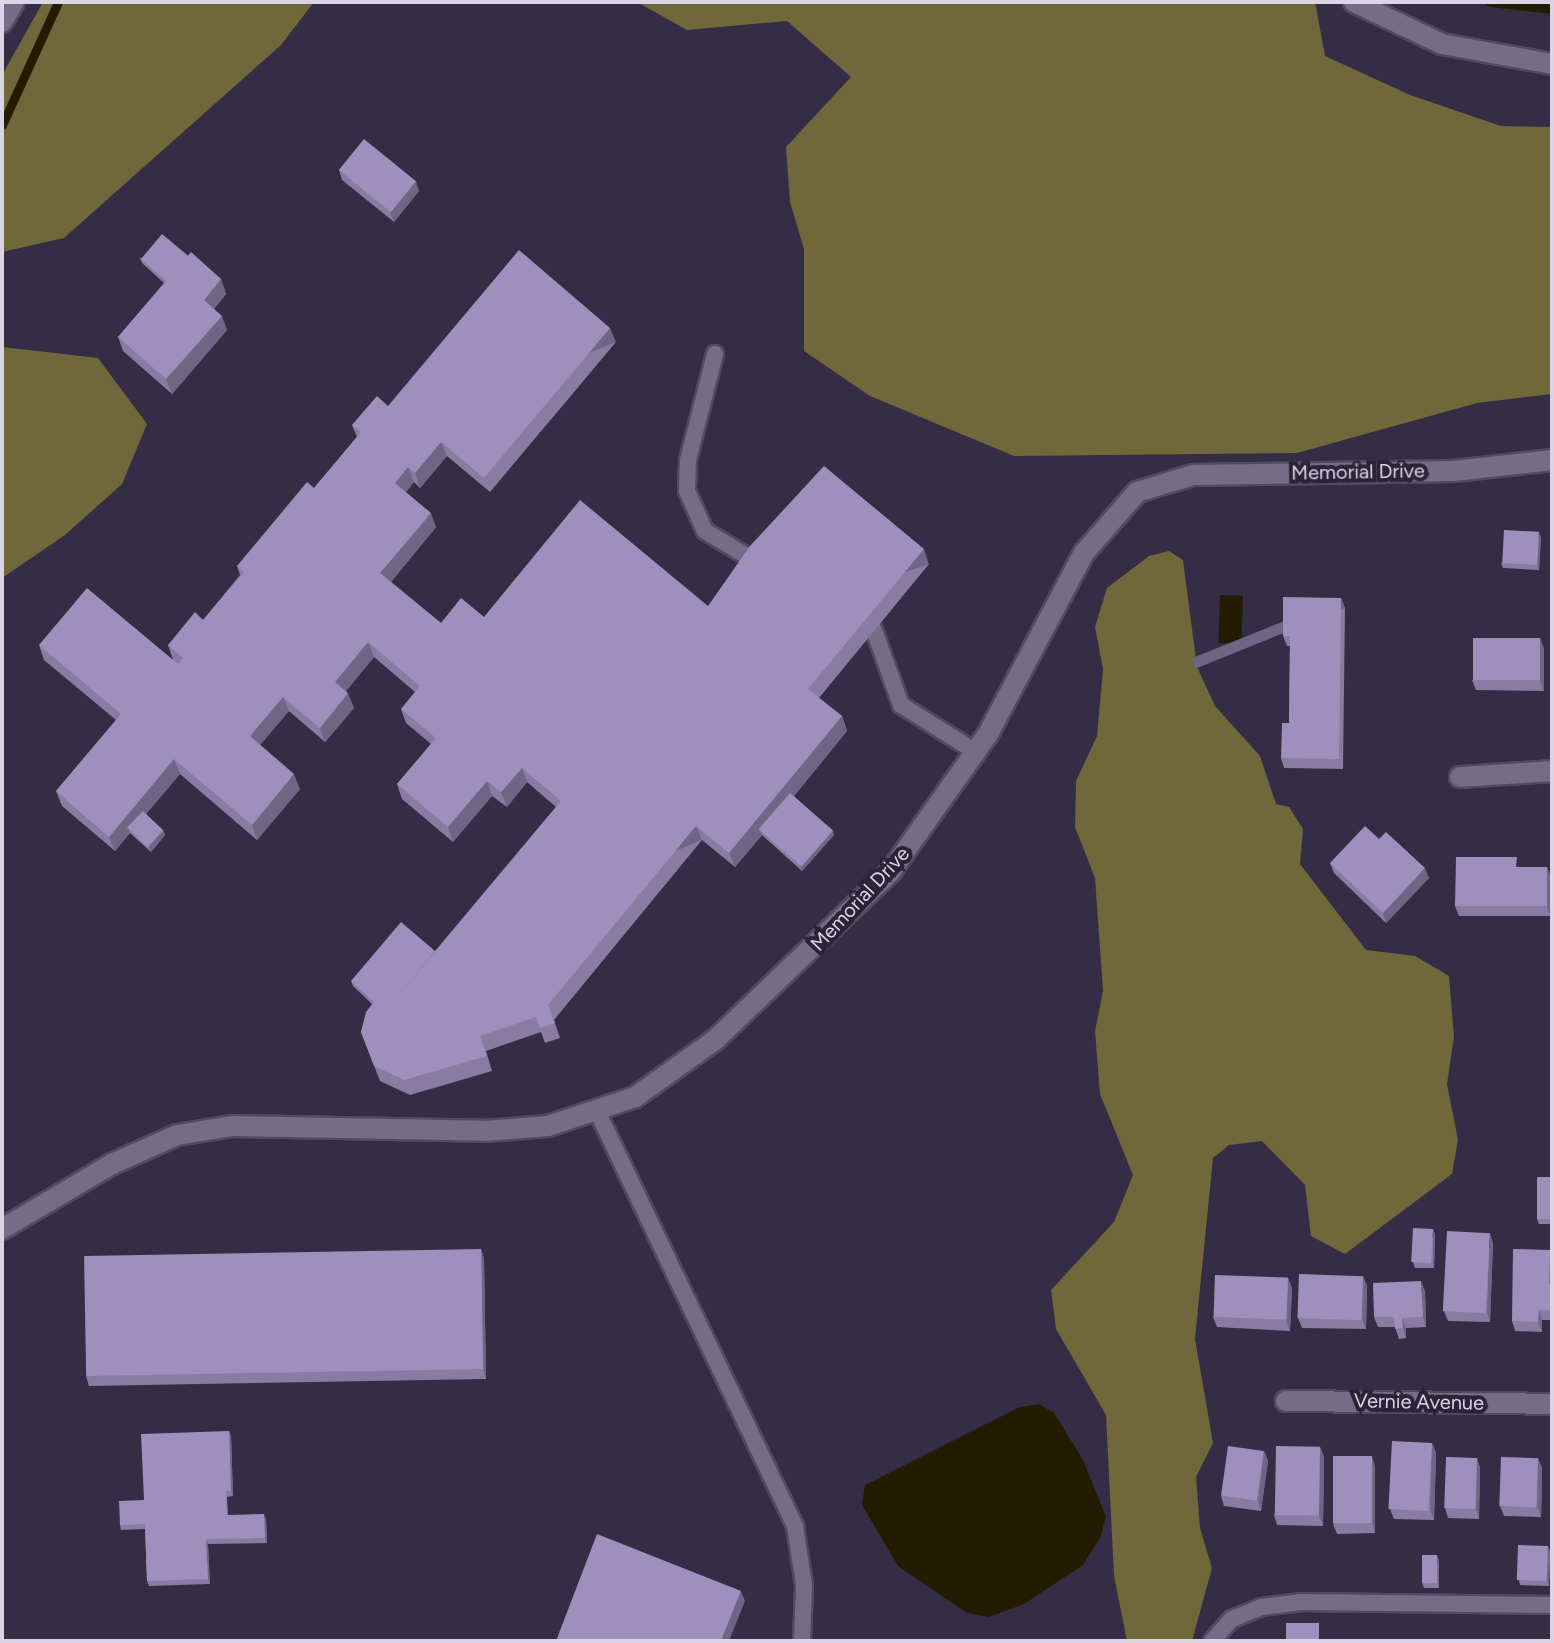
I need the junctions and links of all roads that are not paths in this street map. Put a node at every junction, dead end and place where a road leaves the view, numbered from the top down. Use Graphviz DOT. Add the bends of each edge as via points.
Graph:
graph roads {
  1 [pos="14,2"];
  2 [pos="1354,2"];
  3 [pos="2,22"];
  4 [pos="1552,64"];
  5 [pos="715,354"];
  6 [pos="1552,460"];
  7 [pos="755,561"];
  8 [pos="874,630"];
  9 [pos="976,752"];
  10 [pos="1552,771"];
  11 [pos="1460,777"];
  12 [pos="598,1113"];
  13 [pos="2,1229"];
  14 [pos="1286,1401"];
  15 [pos="1552,1404"];
  16 [pos="1552,1605"];
  17 [pos="802,1641"];
  18 [pos="1212,1641"];
  1 -- 3 [label="street"];
  2 -- 4 [label="street" via="1442,44"];
  5 -- 7 [label="lane" via="688,460 687,491 705,531"];
  6 -- 9 [label="street, Memorial Drive" via="1454,471 1193,475 1146,487 1118,508 1084,553"];
  8 -- 9 [label="lane" via="901,705"];
  9 -- 12 [label="street, Memorial Drive" via="891,871 809,954 670,1076"];
  10 -- 11 [label="street"];
  12 -- 13 [label="street, Memorial Drive" via="548,1126 485,1131 233,1126 177,1135"];
  12 -- 17 [label="lane" via="795,1526 804,1585"];
  14 -- 15 [label="street, Vernie Avenue"];
  16 -- 18 [label="lane" via="1300,1602 1261,1607 1232,1619"];
}
